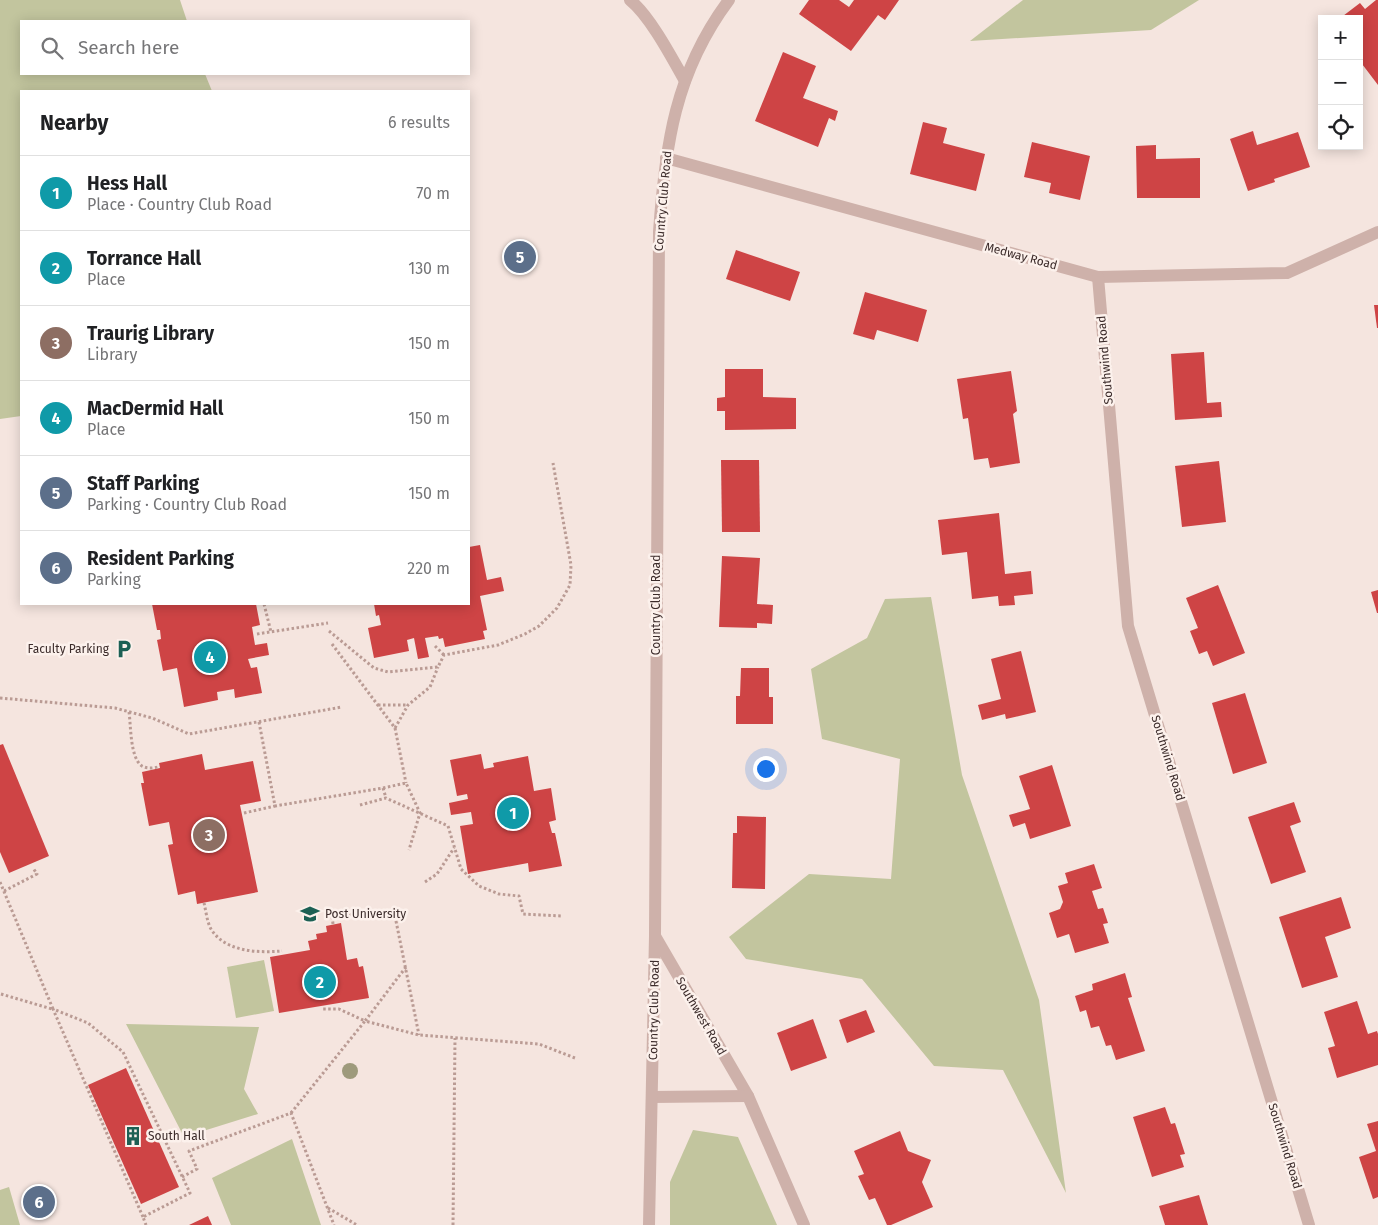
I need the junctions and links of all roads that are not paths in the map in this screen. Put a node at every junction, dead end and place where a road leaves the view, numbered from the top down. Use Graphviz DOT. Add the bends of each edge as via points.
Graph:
graph roads {
  1 [pos="630,0"];
  2 [pos="729,0"];
  3 [pos="685,81"];
  4 [pos="666,158"];
  5 [pos="1378,232"];
  6 [pos="1098,277"];
  7 [pos="655,936"];
  8 [pos="748,1096"];
  9 [pos="652,1097"];
  10 [pos="649,1225"];
  11 [pos="804,1225"];
  12 [pos="1309,1225"];
  1 -- 3 [label="street" via="658,36"];
  2 -- 3 [label="street, Country Club Road" via="701,42"];
  3 -- 4 [label="street, Country Club Road"];
  4 -- 6 [label="street, Medway Road"];
  4 -- 7 [label="street, Country Club Road" via="658,267"];
  5 -- 6 [label="street, Medway Road" via="1287,273"];
  6 -- 12 [label="street, Southwind Road" via="1128,626"];
  7 -- 8 [label="street, Southwest Road"];
  7 -- 9 [label="street, Country Club Road"];
  8 -- 9 [label="street"];
  8 -- 11 [label="street, Southwest Road"];
  9 -- 10 [label="street, Country Club Road"];
}
